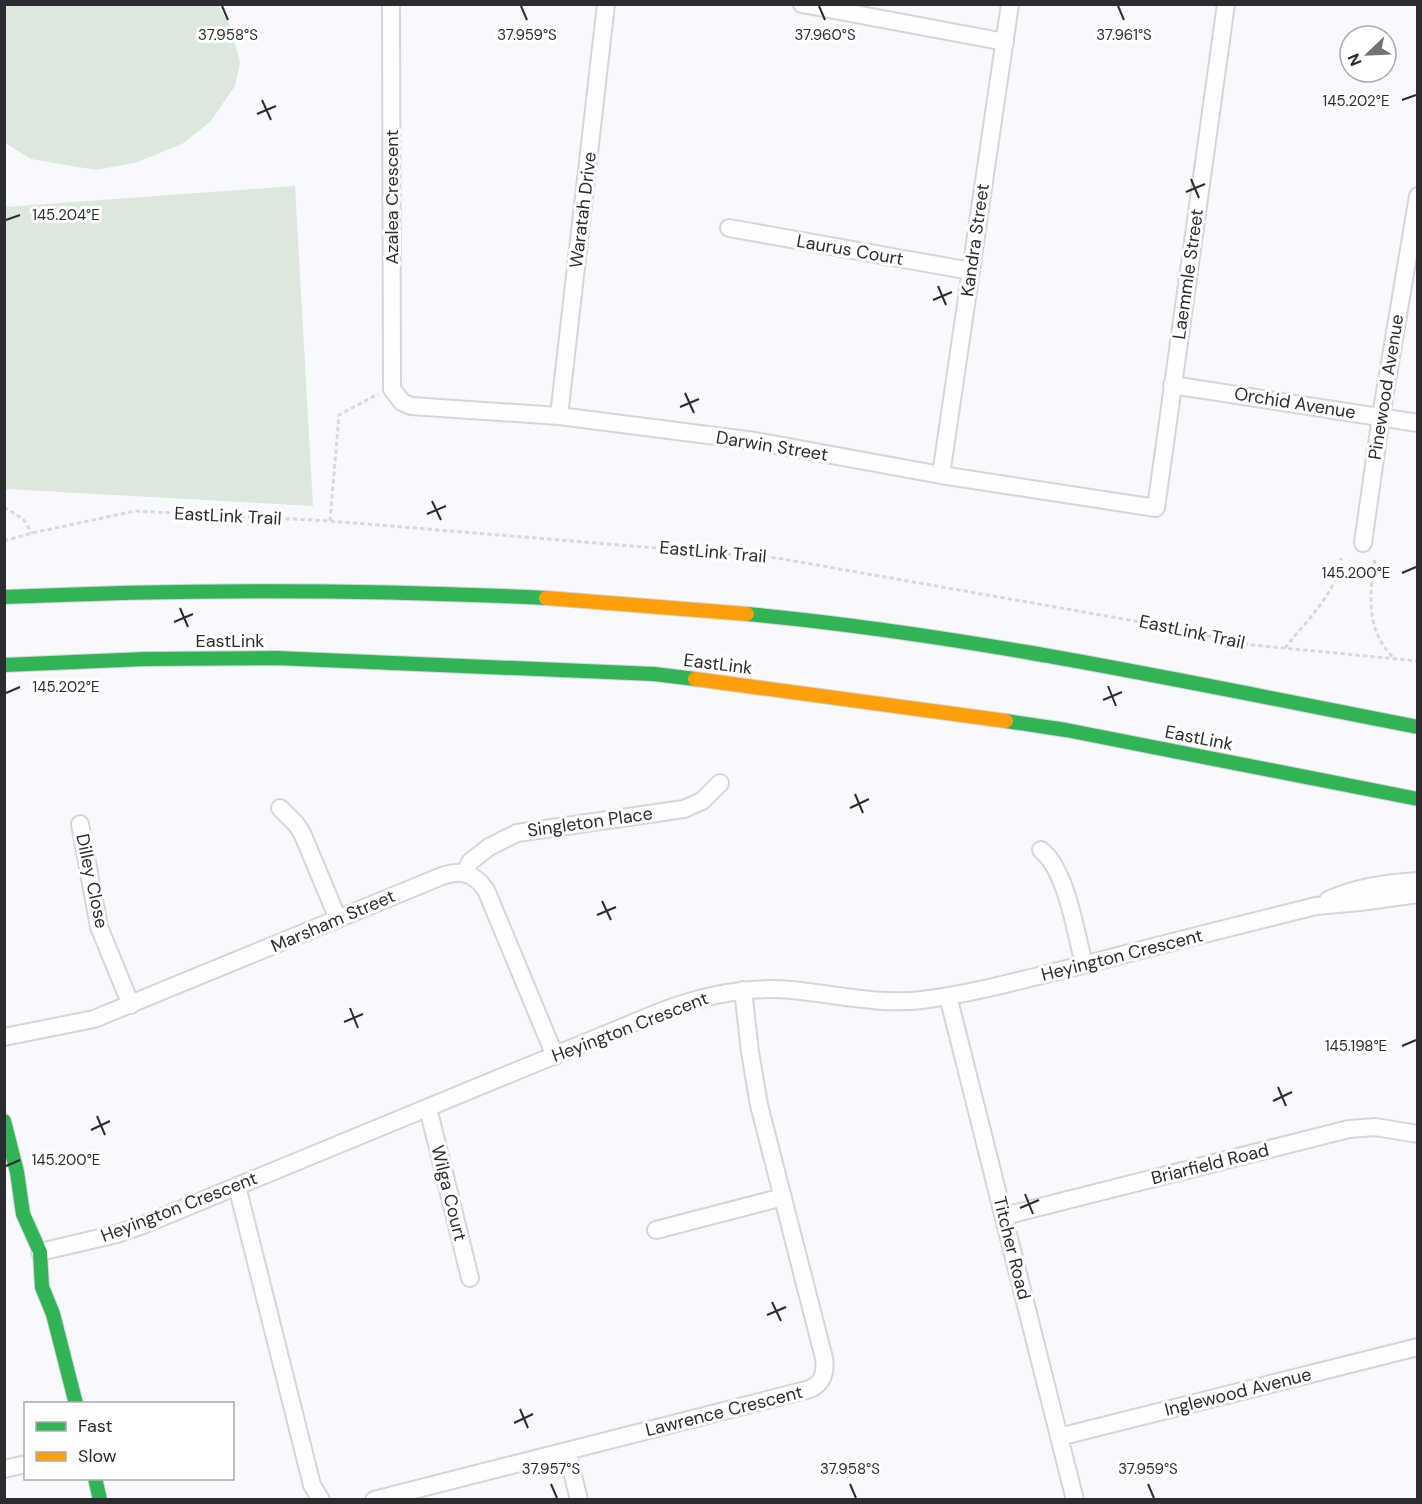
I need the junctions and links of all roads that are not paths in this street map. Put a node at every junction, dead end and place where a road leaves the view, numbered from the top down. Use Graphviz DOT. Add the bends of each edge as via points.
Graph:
graph roads {
  1 [pos="392,4"];
  2 [pos="606,4"];
  3 [pos="802,4"];
  4 [pos="1011,4"];
  5 [pos="1226,4"];
  6 [pos="1005,42"];
  7 [pos="1418,196"];
  8 [pos="729,228"];
  9 [pos="970,271"];
  10 [pos="1172,385"];
  11 [pos="392,389"];
  12 [pos="559,416"];
  13 [pos="1381,417"];
  14 [pos="1418,423"];
  15 [pos="941,475"];
  16 [pos="1156,508"];
  17 [pos="1363,543"];
  18 [pos="4,597"];
  19 [pos="4,664"];
  20 [pos="1418,727"];
  21 [pos="720,783"];
  22 [pos="1418,799"];
  23 [pos="280,808"];
  24 [pos="80,824"];
  25 [pos="1041,850"];
  26 [pos="465,872"];
  27 [pos="1418,881"];
  28 [pos="1418,894"];
  29 [pos="1316,906"];
  30 [pos="338,919"];
  31 [pos="1084,964"];
  32 [pos="743,990"];
  33 [pos="948,996"];
  34 [pos="131,1005"];
  35 [pos="4,1037"];
  36 [pos="555,1056"];
  37 [pos="428,1108"];
  38 [pos="4,1121"];
  39 [pos="1418,1134"];
  40 [pos="237,1186"];
  41 [pos="783,1197"];
  42 [pos="1004,1216"];
  43 [pos="656,1230"];
  44 [pos="46,1251"];
  45 [pos="470,1278"];
  46 [pos="1418,1347"];
  47 [pos="75,1402"];
  48 [pos="1059,1437"];
  49 [pos="567,1451"];
  50 [pos="24,1464"];
  51 [pos="4,1469"];
  52 [pos="95,1480"];
  53 [pos="100,1500"];
  54 [pos="321,1500"];
  55 [pos="374,1500"];
  56 [pos="579,1500"];
  57 [pos="1075,1500"];
  1 -- 11 [label="street, Azalea Crescent"];
  2 -- 12 [label="street, Waratah Drive"];
  3 -- 6 [label="street"];
  4 -- 6 [label="street, Kandra Street"];
  5 -- 10 [label="street, Laemmle Street"];
  6 -- 9 [label="street, Kandra Street"];
  7 -- 13 [label="street, Pinewood Avenue"];
  8 -- 9 [label="street, Laurus Court"];
  9 -- 15 [label="street, Kandra Street"];
  10 -- 13 [label="street, Orchid Avenue"];
  10 -- 16 [label="street, Laemmle Street"];
  11 -- 12 [label="street, Darwin Street" via="402,402 411,406"];
  12 -- 15 [label="street, Darwin Street" via="755,441"];
  13 -- 14 [label="street, Orchid Avenue"];
  13 -- 17 [label="street, Pinewood Avenue"];
  15 -- 16 [label="street, Darwin Street"];
  18 -- 20 [label="main road" via="343,590 499,595 688,608 1007,648"];
  19 -- 22 [label="main road, EastLink" via="276,658 654,674 1066,730"];
  21 -- 26 [label="street, Singleton Place" via="702,801 684,809 517,832 479,855"];
  23 -- 30 [label="street" via="302,833"];
  24 -- 34 [label="street, Dilley Close" via="99,927"];
  25 -- 31 [label="street" via="1059,871"];
  26 -- 30 [label="street, Marsham Street" via="442,876"];
  26 -- 36 [label="street" via="486,890"];
  27 -- 29 [label="street, Heyington Crescent" via="1370,886"];
  28 -- 29 [label="street, Heyington Crescent"];
  29 -- 31 [label="street, Heyington Crescent"];
  30 -- 34 [label="street, Marsham Street"];
  31 -- 33 [label="street, Heyington Crescent"];
  32 -- 33 [label="street, Heyington Crescent" via="792,990 876,1002"];
  32 -- 36 [label="street, Heyington Crescent" via="680,1005"];
  32 -- 41 [label="street, Lawrence Crescent" via="759,1105"];
  33 -- 42 [label="street, Titcher Road"];
  34 -- 35 [label="street, Marsham Street" via="86,1022"];
  36 -- 37 [label="street, Heyington Crescent"];
  37 -- 40 [label="street, Heyington Crescent"];
  37 -- 45 [label="street, Wilga Court"];
  38 -- 44 [label="main road" via="23,1214"];
  39 -- 42 [label="street, Briarfield Road" via="1375,1126 1349,1129"];
  40 -- 44 [label="street, Heyington Crescent" via="129,1230"];
  40 -- 54 [label="street" via="312,1485"];
  41 -- 43 [label="street"];
  41 -- 49 [label="street, Lawrence Crescent" via="824,1358 825,1371 820,1383 810,1389"];
  42 -- 48 [label="street, Titcher Road"];
  44 -- 47 [label="main road" via="42,1287 53,1314"];
  46 -- 48 [label="street, Inglewood Avenue"];
  48 -- 57 [label="street, Titcher Road"];
  49 -- 55 [label="street, Lawrence Crescent"];
  49 -- 56 [label="street"];
  50 -- 51 [label="street"];
  52 -- 53 [label="main road"];
}
